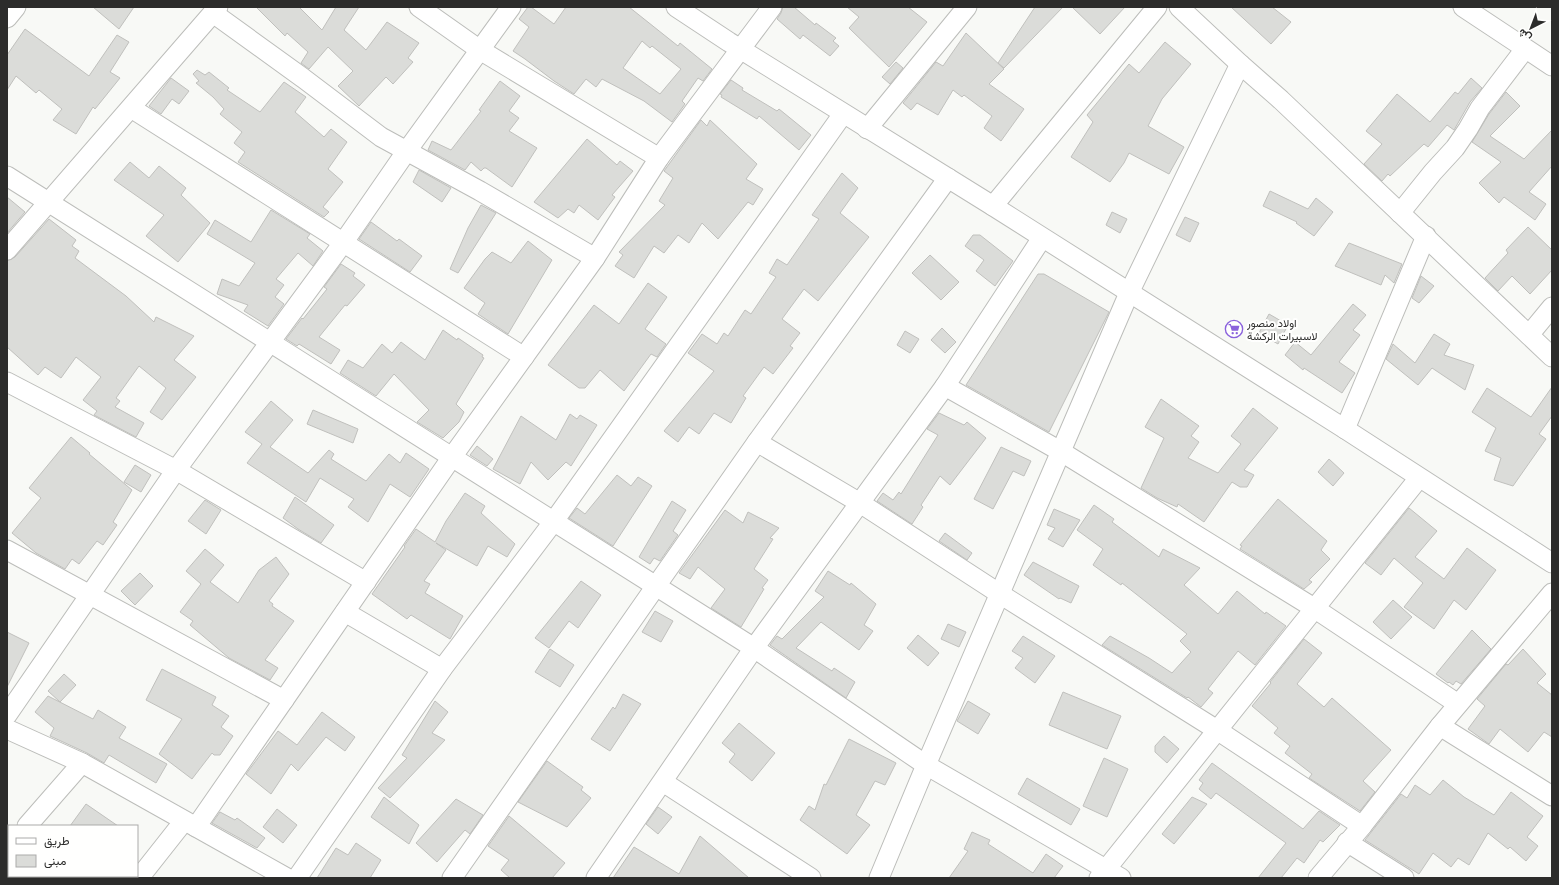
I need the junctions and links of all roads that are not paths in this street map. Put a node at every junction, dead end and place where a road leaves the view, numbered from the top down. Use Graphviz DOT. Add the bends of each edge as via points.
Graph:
graph roads {
  1 [pos="16,7"];
  2 [pos="419,7"];
  3 [pos="511,7"];
  4 [pos="676,7"];
  5 [pos="772,7"];
  6 [pos="967,7"];
  7 [pos="1157,7"];
  8 [pos="1179,7"];
  9 [pos="1463,7"];
  10 [pos="216,10"];
  11 [pos="7,18"];
  12 [pos="740,49"];
  13 [pos="1525,49"];
  14 [pos="480,50"];
  15 [pos="1240,64"];
  16 [pos="1552,66"];
  17 [pos="131,108"];
  18 [pos="843,114"];
  19 [pos="867,129"];
  20 [pos="406,152"];
  21 [pos="659,158"];
  22 [pos="7,176"];
  23 [pos="948,178"];
  24 [pos="48,202"];
  25 [pos="993,206"];
  26 [pos="1400,213"];
  27 [pos="1426,236"];
  28 [pos="1042,238"];
  29 [pos="343,243"];
  30 [pos="7,250"];
  31 [pos="595,258"];
  32 [pos="1129,293"];
  33 [pos="1552,307"];
  34 [pos="1529,335"];
  35 [pos="270,342"];
  36 [pos="524,357"];
  37 [pos="1552,357"];
  38 [pos="7,382"];
  39 [pos="945,386"];
  40 [pos="1345,429"];
  41 [pos="757,442"];
  42 [pos="1060,451"];
  43 [pos="452,457"];
  44 [pos="176,470"];
  45 [pos="1419,478"];
  46 [pos="860,503"];
  47 [pos="554,521"];
  48 [pos="7,550"];
  49 [pos="1552,563"];
  50 [pos="366,582"];
  51 [pos="656,586"];
  52 [pos="1552,593"];
  53 [pos="1000,594"];
  54 [pos="89,595"];
  55 [pos="1314,608"];
  56 [pos="345,612"];
  57 [pos="754,648"];
  58 [pos="442,669"];
  59 [pos="284,700"];
  60 [pos="1458,704"];
  61 [pos="7,715"];
  62 [pos="1440,726"];
  63 [pos="7,729"];
  64 [pos="1217,730"];
  65 [pos="82,763"];
  66 [pos="926,764"];
  67 [pos="663,782"];
  68 [pos="1552,796"];
  69 [pos="190,824"];
  70 [pos="28,825"];
  71 [pos="1362,826"];
  72 [pos="1347,842"];
  73 [pos="1109,875"];
  74 [pos="139,878"];
  75 [pos="287,878"];
  76 [pos="297,878"];
  77 [pos="452,878"];
  78 [pos="596,878"];
  79 [pos="811,878"];
  80 [pos="880,878"];
  81 [pos="1318,878"];
  82 [pos="1404,878"];
  1 -- 11 [label="street"];
  2 -- 14 [label="street"];
  3 -- 14 [label="street"];
  4 -- 12 [label="street"];
  5 -- 12 [label="street"];
  6 -- 19 [label="street"];
  7 -- 25 [label="street"];
  8 -- 15 [label="street"];
  9 -- 13 [label="street"];
  10 -- 17 [label="street"];
  10 -- 20 [label="street" via="381,137"];
  12 -- 18 [label="street"];
  12 -- 21 [label="street"];
  13 -- 16 [label="street"];
  13 -- 26 [label="street" via="1480,108 1455,148"];
  14 -- 20 [label="street"];
  14 -- 21 [label="street"];
  15 -- 26 [label="street"];
  15 -- 32 [label="street"];
  17 -- 24 [label="street"];
  17 -- 29 [label="street"];
  18 -- 19 [label="street"];
  18 -- 47 [label="street"];
  19 -- 23 [label="street"];
  20 -- 29 [label="street"];
  20 -- 31 [label="street" via="480,191"];
  21 -- 31 [label="street"];
  22 -- 24 [label="street"];
  23 -- 25 [label="street"];
  23 -- 41 [label="street"];
  24 -- 30 [label="street"];
  24 -- 35 [label="street"];
  25 -- 28 [label="street"];
  26 -- 27 [label="street"];
  27 -- 34 [label="street"];
  27 -- 40 [label="street"];
  28 -- 32 [label="street"];
  28 -- 39 [label="street"];
  29 -- 35 [label="street"];
  29 -- 36 [label="street"];
  31 -- 36 [label="street"];
  32 -- 40 [label="street"];
  32 -- 42 [label="street"];
  33 -- 34 [label="street"];
  34 -- 37 [label="street"];
  35 -- 43 [label="street"];
  35 -- 44 [label="street"];
  36 -- 43 [label="street"];
  38 -- 44 [label="street"];
  39 -- 42 [label="street"];
  39 -- 46 [label="street"];
  40 -- 45 [label="street"];
  41 -- 46 [label="street"];
  41 -- 51 [label="street"];
  42 -- 53 [label="street"];
  42 -- 55 [label="street"];
  43 -- 47 [label="street"];
  43 -- 50 [label="street"];
  44 -- 50 [label="street"];
  44 -- 54 [label="street"];
  45 -- 49 [label="street"];
  45 -- 55 [label="street"];
  46 -- 53 [label="street"];
  46 -- 57 [label="street"];
  47 -- 51 [label="street"];
  47 -- 58 [label="street"];
  48 -- 54 [label="street"];
  50 -- 56 [label="street"];
  51 -- 57 [label="street"];
  51 -- 77 [label="street"];
  52 -- 60 [label="street"];
  53 -- 64 [label="street"];
  53 -- 66 [label="street"];
  54 -- 59 [label="street"];
  54 -- 61 [label="street"];
  55 -- 60 [label="street"];
  55 -- 64 [label="street"];
  56 -- 58 [label="street"];
  56 -- 59 [label="street"];
  57 -- 66 [label="street"];
  57 -- 67 [label="street"];
  58 -- 76 [label="street"];
  59 -- 69 [label="street"];
  60 -- 62 [label="street"];
  62 -- 68 [label="street"];
  62 -- 71 [label="street"];
  63 -- 65 [label="street"];
  64 -- 71 [label="street"];
  64 -- 73 [label="street"];
  65 -- 69 [label="street"];
  65 -- 70 [label="street"];
  66 -- 73 [label="street"];
  66 -- 80 [label="street"];
  67 -- 78 [label="street"];
  67 -- 79 [label="street"];
  69 -- 74 [label="street"];
  69 -- 75 [label="street"];
  71 -- 72 [label="street"];
  72 -- 81 [label="street"];
  72 -- 82 [label="street"];
}
